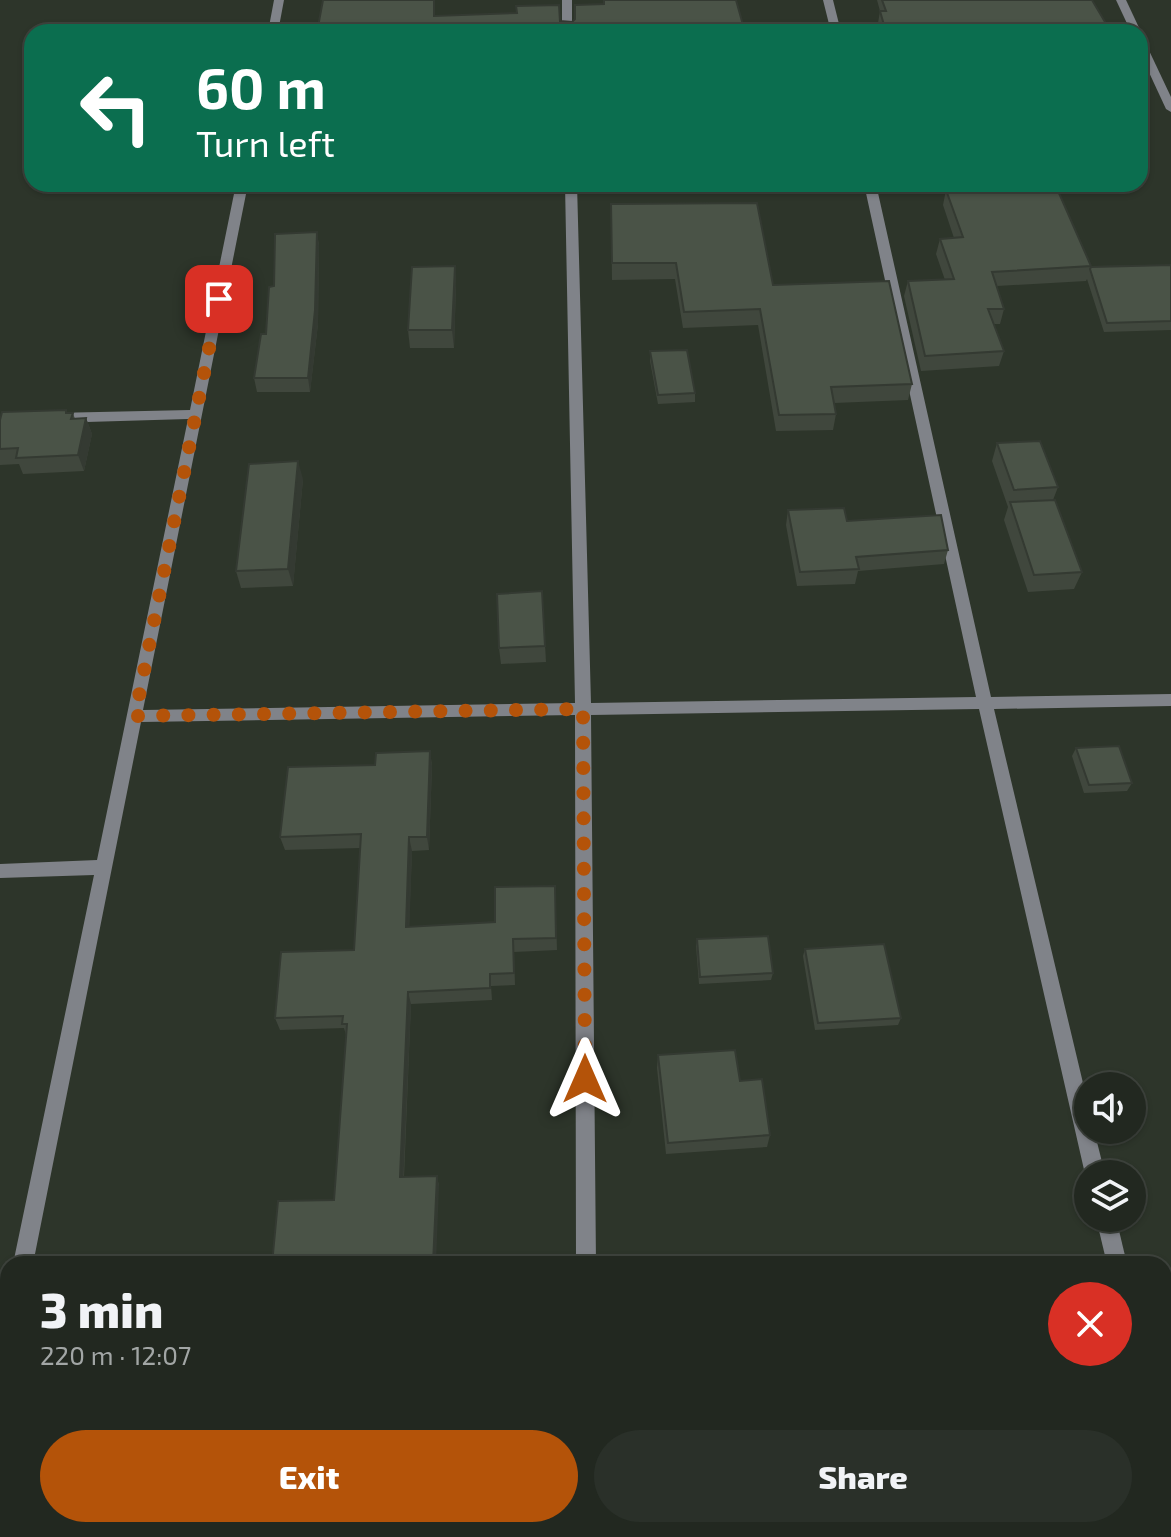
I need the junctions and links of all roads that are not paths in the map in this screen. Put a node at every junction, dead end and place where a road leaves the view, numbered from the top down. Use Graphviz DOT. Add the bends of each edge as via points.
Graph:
graph roads {
  1 [pos="279,0"];
  2 [pos="567,0"];
  3 [pos="828,0"];
  4 [pos="1121,0"];
  5 [pos="274,24"];
  6 [pos="567,24"];
  7 [pos="834,24"];
  8 [pos="1132,24"];
  9 [pos="1148,59"];
  10 [pos="1171,109"];
  11 [pos="240,192"];
  12 [pos="571,192"];
  13 [pos="872,192"];
  14 [pos="196,414"];
  15 [pos="45,419"];
  16 [pos="1171,700"];
  17 [pos="985,703"];
  18 [pos="583,709"];
  19 [pos="135,716"];
  20 [pos="104,867"];
  21 [pos="0,871"];
  22 [pos="1092,1160"];
  23 [pos="1109,1232"];
  24 [pos="25,1256"];
  25 [pos="586,1256"];
  26 [pos="1115,1256"];
  1 -- 5 [label="street"];
  2 -- 6 [label="street"];
  3 -- 7 [label="street"];
  4 -- 8 [label="street"];
  9 -- 10 [label="street"];
  11 -- 14 [label="street"];
  12 -- 18 [label="street"];
  13 -- 17 [label="street"];
  14 -- 15 [label="street"];
  14 -- 19 [label="street"];
  16 -- 17 [label="street"];
  17 -- 18 [label="street"];
  17 -- 22 [label="street"];
  18 -- 19 [label="street"];
  18 -- 25 [label="street"];
  19 -- 20 [label="street"];
  20 -- 21 [label="street"];
  20 -- 24 [label="street"];
  23 -- 26 [label="street"];
}
